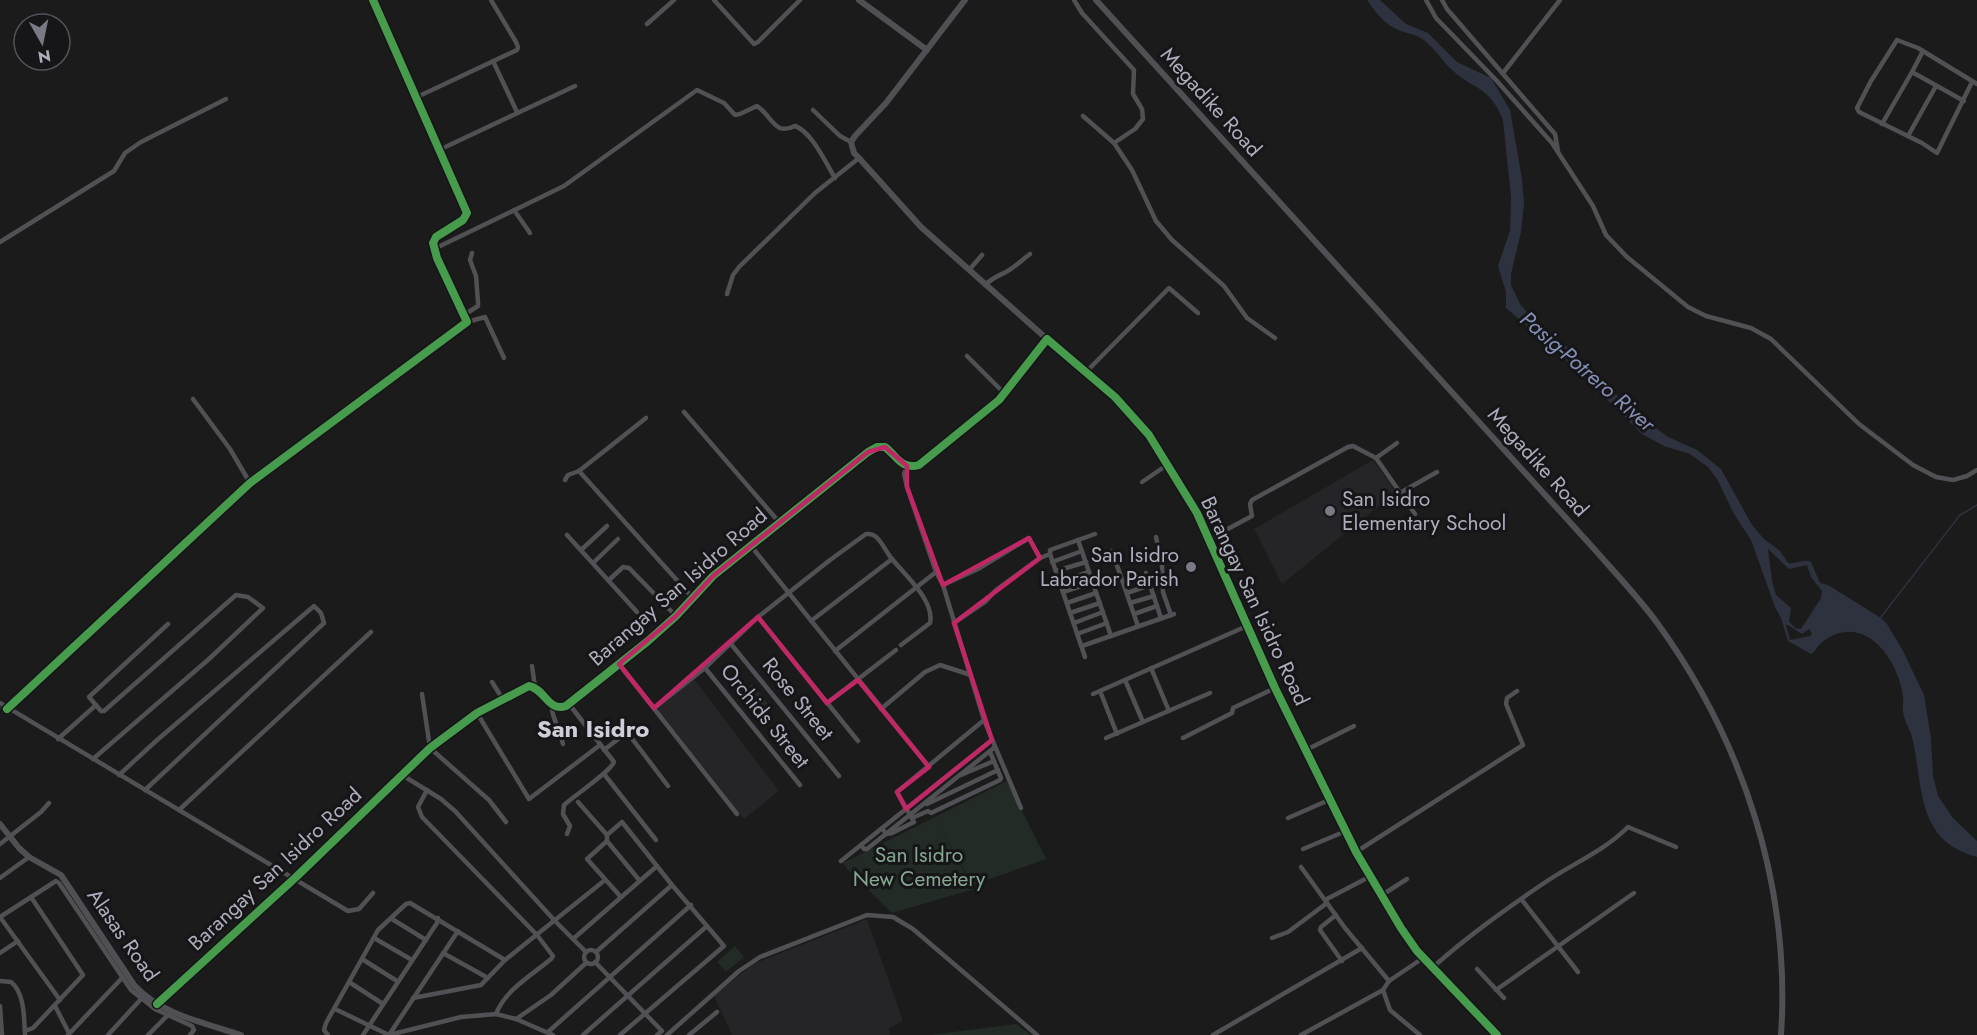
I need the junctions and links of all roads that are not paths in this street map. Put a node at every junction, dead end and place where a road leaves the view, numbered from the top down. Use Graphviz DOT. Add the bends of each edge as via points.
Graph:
graph roads {
  1 [pos="373,0"];
  2 [pos="491,0"];
  3 [pos="674,0"];
  4 [pos="714,0"];
  5 [pos="800,0"];
  6 [pos="859,0"];
  7 [pos="965,0"];
  8 [pos="1074,0"];
  9 [pos="1096,0"];
  10 [pos="1426,0"];
  11 [pos="1442,0"];
  12 [pos="1560,0"];
  13 [pos="647,24"];
  14 [pos="927,50"];
  15 [pos="1923,51"];
  16 [pos="493,61"];
  17 [pos="1912,72"];
  18 [pos="1503,74"];
  19 [pos="1974,83"];
  20 [pos="575,86"];
  21 [pos="1936,86"];
  22 [pos="417,97"];
  23 [pos="226,99"];
  24 [pos="1964,101"];
  25 [pos="813,110"];
  26 [pos="517,112"];
  27 [pos="1083,116"];
  28 [pos="1882,124"];
  29 [pos="1908,136"];
  30 [pos="851,142"];
  31 [pos="1114,143"];
  32 [pos="440,150"];
  33 [pos="1559,154"];
  34 [pos="858,158"];
  35 [pos="835,178"];
  36 [pos="514,210"];
  37 [pos="530,233"];
  38 [pos="0,242"];
  39 [pos="434,249"];
  40 [pos="472,253"];
  41 [pos="1030,254"];
  42 [pos="982,255"];
  43 [pos="969,270"];
  44 [pos="985,285"];
  45 [pos="727,294"];
  46 [pos="1198,313"];
  47 [pos="464,315"];
  48 [pos="467,322"];
  49 [pos="1275,338"];
  50 [pos="1047,339"];
  51 [pos="967,356"];
  52 [pos="504,358"];
  53 [pos="1086,372"];
  54 [pos="1004,393"];
  55 [pos="193,399"];
  56 [pos="684,411"];
  57 [pos="646,418"];
  58 [pos="1397,443"];
  59 [pos="1376,458"];
  60 [pos="1167,465"];
  61 [pos="907,466"];
  62 [pos="1977,470"];
  63 [pos="579,471"];
  64 [pos="1437,472"];
  65 [pos="1153,474"];
  66 [pos="565,480"];
  67 [pos="1157,481"];
  68 [pos="1142,482"];
  69 [pos="250,483"];
  70 [pos="1400,493"];
  71 [pos="1415,514"];
  72 [pos="779,522"];
  73 [pos="607,526"];
  74 [pos="1095,534"];
  75 [pos="567,535"];
  76 [pos="1156,537"];
  77 [pos="618,539"];
  78 [pos="1209,539"];
  79 [pos="1078,540"];
  80 [pos="751,546"];
  81 [pos="581,550"];
  82 [pos="1082,551"];
  83 [pos="1112,551"];
  84 [pos="1050,554"];
  85 [pos="1040,558"];
  86 [pos="892,559"];
  87 [pos="1052,562"];
  88 [pos="1086,562"];
  89 [pos="593,563"];
  90 [pos="1056,571"];
  91 [pos="936,572"];
  92 [pos="1089,572"];
  93 [pos="1146,573"];
  94 [pos="609,580"];
  95 [pos="1059,582"];
  96 [pos="1093,582"];
  97 [pos="943,585"];
  98 [pos="1150,585"];
  99 [pos="916,586"];
  100 [pos="1063,592"];
  101 [pos="789,593"];
  102 [pos="1096,593"];
  103 [pos="1127,593"];
  104 [pos="1154,596"];
  105 [pos="692,597"];
  106 [pos="1067,603"];
  107 [pos="1100,603"];
  108 [pos="1130,603"];
  109 [pos="1157,606"];
  110 [pos="637,612"];
  111 [pos="1103,612"];
  112 [pos="1070,613"];
  113 [pos="1134,614"];
  114 [pos="676,616"];
  115 [pos="758,617"];
  116 [pos="1161,618"];
  117 [pos="811,621"];
  118 [pos="954,623"];
  119 [pos="1074,623"];
  120 [pos="1107,623"];
  121 [pos="168,624"];
  122 [pos="1138,626"];
  123 [pos="1247,626"];
  124 [pos="371,632"];
  125 [pos="1077,633"];
  126 [pos="1111,636"];
  127 [pos="731,644"];
  128 [pos="901,645"];
  129 [pos="1082,646"];
  130 [pos="896,650"];
  131 [pos="835,651"];
  132 [pos="1085,657"];
  133 [pos="619,664"];
  134 [pos="532,666"];
  135 [pos="705,668"];
  136 [pos="1151,668"];
  137 [pos="971,675"];
  138 [pos="858,680"];
  139 [pos="1125,680"];
  140 [pos="492,682"];
  141 [pos="535,687"];
  142 [pos="1275,687"];
  143 [pos="1100,691"];
  144 [pos="1517,691"];
  145 [pos="1210,693"];
  146 [pos="422,694"];
  147 [pos="1093,694"];
  148 [pos="502,698"];
  149 [pos="0,703"];
  150 [pos="827,703"];
  151 [pos="551,704"];
  152 [pos="569,704"];
  153 [pos="96,705"];
  154 [pos="654,708"];
  155 [pos="7,709"];
  156 [pos="881,709"];
  157 [pos="1169,711"];
  158 [pos="477,713"];
  159 [pos="984,720"];
  160 [pos="1143,722"];
  161 [pos="635,726"];
  162 [pos="1354,726"];
  163 [pos="627,732"];
  164 [pos="1117,734"];
  165 [pos="1106,738"];
  166 [pos="1183,738"];
  167 [pos="58,739"];
  168 [pos="992,740"];
  169 [pos="858,741"];
  170 [pos="563,744"];
  171 [pos="995,747"];
  172 [pos="430,748"];
  173 [pos="602,748"];
  174 [pos="1306,750"];
  175 [pos="990,752"];
  176 [pos="976,753"];
  177 [pos="93,759"];
  178 [pos="981,759"];
  179 [pos="994,761"];
  180 [pos="929,766"];
  181 [pos="998,770"];
  182 [pos="954,771"];
  183 [pos="604,774"];
  184 [pos="402,775"];
  185 [pos="119,776"];
  186 [pos="839,776"];
  187 [pos="959,776"];
  188 [pos="953,781"];
  189 [pos="800,785"];
  190 [pos="668,786"];
  191 [pos="932,788"];
  192 [pos="956,789"];
  193 [pos="145,790"];
  194 [pos="427,790"];
  195 [pos="939,795"];
  196 [pos="960,799"];
  197 [pos="1329,800"];
  198 [pos="578,802"];
  199 [pos="49,803"];
  200 [pos="947,805"];
  201 [pos="1021,808"];
  202 [pos="906,809"];
  203 [pos="179,810"];
  204 [pos="737,814"];
  205 [pos="911,816"];
  206 [pos="1288,818"];
  207 [pos="506,822"];
  208 [pos="0,824"];
  209 [pos="882,828"];
  210 [pos="1346,831"];
  211 [pos="567,834"];
  212 [pos="886,834"];
  213 [pos="9,838"];
  214 [pos="607,838"];
  215 [pos="656,840"];
  216 [pos="0,844"];
  217 [pos="861,845"];
  218 [pos="1676,847"];
  219 [pos="1303,849"];
  220 [pos="1356,852"];
  221 [pos="29,857"];
  222 [pos="842,861"];
  223 [pos="657,866"];
  224 [pos="1301,867"];
  225 [pos="1371,876"];
  226 [pos="0,878"];
  227 [pos="295,878"];
  228 [pos="1407,879"];
  229 [pos="605,880"];
  230 [pos="640,881"];
  231 [pos="672,885"];
  232 [pos="373,893"];
  233 [pos="1634,893"];
  234 [pos="1382,894"];
  235 [pos="31,897"];
  236 [pos="621,897"];
  237 [pos="1522,900"];
  238 [pos="1326,902"];
  239 [pos="691,905"];
  240 [pos="1336,915"];
  241 [pos="0,917"];
  242 [pos="438,918"];
  243 [pos="392,919"];
  244 [pos="555,921"];
  245 [pos="707,926"];
  246 [pos="458,931"];
  247 [pos="537,935"];
  248 [pos="374,938"];
  249 [pos="1272,938"];
  250 [pos="573,939"];
  251 [pos="426,940"];
  252 [pos="18,941"];
  253 [pos="1559,947"];
  254 [pos="1362,948"];
  255 [pos="0,952"];
  256 [pos="586,952"];
  257 [pos="596,952"];
  258 [pos="443,953"];
  259 [pos="1423,958"];
  260 [pos="362,959"];
  261 [pos="412,960"];
  262 [pos="506,960"];
  263 [pos="1342,960"];
  264 [pos="586,963"];
  265 [pos="596,963"];
  266 [pos="1432,968"];
  267 [pos="1477,969"];
  268 [pos="1578,972"];
  269 [pos="610,977"];
  270 [pos="122,978"];
  271 [pos="488,978"];
  272 [pos="0,981"];
  273 [pos="397,981"];
  274 [pos="1389,981"];
  275 [pos="349,982"];
  276 [pos="1383,990"];
  277 [pos="1497,990"];
  278 [pos="628,995"];
  279 [pos="413,998"];
  280 [pos="1504,998"];
  281 [pos="141,999"];
  282 [pos="60,1000"];
  283 [pos="157,1004"];
  284 [pos="383,1004"];
  285 [pos="0,1006"];
  286 [pos="55,1006"];
  287 [pos="334,1009"];
  288 [pos="717,1012"];
  289 [pos="645,1013"];
  290 [pos="496,1014"];
  291 [pos="167,1016"];
  292 [pos="516,1019"];
  293 [pos="369,1026"];
  294 [pos="25,1033"];
  295 [pos="69,1034"];
  296 [pos="550,1034"];
  297 [pos="2,1035"];
  298 [pos="108,1035"];
  299 [pos="148,1035"];
  300 [pos="190,1035"];
  301 [pos="241,1035"];
  302 [pos="328,1035"];
  303 [pos="363,1035"];
  304 [pos="389,1035"];
  305 [pos="583,1035"];
  306 [pos="620,1035"];
  307 [pos="657,1035"];
  308 [pos="667,1035"];
  309 [pos="689,1035"];
  310 [pos="1037,1035"];
  311 [pos="1213,1035"];
  312 [pos="1301,1035"];
  313 [pos="1420,1035"];
  314 [pos="1497,1035"];
  315 [pos="1781,1035"];
  1 -- 22 [label="street"];
  2 -- 16 [label="street" via="518,46 514,52"];
  3 -- 13 [label="street"];
  4 -- 5 [label="street" via="754,44"];
  6 -- 14 [label="street"];
  7 -- 14 [label="street"];
  8 -- 31 [label="street" via="1082,14 1134,70 1133,94 1143,119"];
  9 -- 315 [label="street, Megadike Road" via="1613,570 1670,641 1706,700 1729,749 1766,854 1781,948"];
  10 -- 33 [label="street" via="1436,18"];
  11 -- 18 [label="street"];
  12 -- 18 [label="street"];
  14 -- 30 [label="street"];
  15 -- 17 [label="street"];
  15 -- 19 [label="street"];
  15 -- 28 [label="street" via="1897,40 1859,103 1859,112"];
  16 -- 22 [label="street"];
  16 -- 26 [label="street"];
  17 -- 21 [label="street"];
  17 -- 28 [label="street"];
  18 -- 33 [label="street" via="1555,134"];
  19 -- 24 [label="street"];
  20 -- 26 [label="street"];
  21 -- 24 [label="street"];
  21 -- 29 [label="street"];
  22 -- 32 [label="street"];
  23 -- 38 [label="street" via="141,142 125,153 114,171"];
  24 -- 29 [label="street" via="1937,153"];
  25 -- 30 [label="street"];
  26 -- 32 [label="street"];
  27 -- 31 [label="street"];
  28 -- 29 [label="street"];
  30 -- 34 [label="street, Barangay San Isidro Road"];
  31 -- 49 [label="street" via="1161,227 1224,286 1247,318"];
  32 -- 39 [label="street" via="467,216 436,237"];
  33 -- 62 [label="street" via="1593,206 1606,235 1627,258 1688,307 1772,339 1859,424 1912,465 1936,477 1953,480"];
  34 -- 35 [label="street"];
  34 -- 43 [label="street, Barangay San Isidro Road" via="921,228"];
  35 -- 36 [label="street" via="801,128 780,129 758,106 735,114 724,103 698,90 573,181"];
  35 -- 45 [label="street" via="739,267"];
  36 -- 37 [label="street"];
  36 -- 39 [label="street"];
  39 -- 47 [label="street"];
  40 -- 47 [label="street" via="478,306"];
  41 -- 44 [label="street"];
  42 -- 43 [label="street"];
  43 -- 44 [label="street, Barangay San Isidro Road"];
  44 -- 50 [label="street, Barangay San Isidro Road"];
  46 -- 53 [label="street" via="1168,288"];
  47 -- 48 [label="street"];
  48 -- 52 [label="street" via="485,317"];
  48 -- 69 [label="street"];
  50 -- 53 [label="street, Barangay San Isidro Road"];
  50 -- 54 [label="street"];
  51 -- 54 [label="street"];
  53 -- 60 [label="street, Barangay San Isidro Road" via="1133,416"];
  54 -- 61 [label="street" via="981,417 919,465"];
  55 -- 69 [label="street"];
  56 -- 72 [label="street"];
  57 -- 63 [label="street"];
  58 -- 59 [label="street"];
  59 -- 70 [label="street"];
  59 -- 78 [label="street" via="1348,447 1252,500 1252,516"];
  60 -- 65 [label="street"];
  60 -- 78 [label="street, Barangay San Isidro Road"];
  61 -- 72 [label="street, Barangay San Isidro Road" via="885,447 877,447"];
  61 -- 91 [label="street" via="907,487"];
  63 -- 66 [label="street"];
  63 -- 105 [label="street"];
  64 -- 70 [label="street"];
  65 -- 67 [label="street"];
  65 -- 68 [label="street"];
  69 -- 155 [label="street"];
  70 -- 71 [label="street"];
  72 -- 80 [label="street, Barangay San Isidro Road"];
  73 -- 81 [label="street"];
  74 -- 79 [label="street"];
  75 -- 81 [label="street"];
  76 -- 116 [label="street" via="1163,592 1173,615"];
  77 -- 89 [label="street"];
  78 -- 123 [label="street, Barangay San Isidro Road"];
  79 -- 82 [label="street"];
  79 -- 84 [label="street" via="1050,549"];
  80 -- 101 [label="street"];
  80 -- 105 [label="street, Barangay San Isidro Road"];
  81 -- 89 [label="street"];
  82 -- 87 [label="street"];
  82 -- 88 [label="street"];
  83 -- 103 [label="street"];
  84 -- 85 [label="street"];
  84 -- 87 [label="street"];
  85 -- 97 [label="street" via="1029,538"];
  85 -- 118 [label="street"];
  86 -- 99 [label="street"];
  86 -- 101 [label="street" via="876,536 866,534"];
  86 -- 117 [label="street"];
  87 -- 90 [label="street"];
  88 -- 90 [label="street"];
  88 -- 92 [label="street"];
  89 -- 94 [label="street"];
  90 -- 95 [label="street"];
  91 -- 97 [label="street"];
  91 -- 99 [label="street"];
  92 -- 95 [label="street"];
  92 -- 96 [label="street"];
  93 -- 98 [label="street"];
  94 -- 110 [label="street"];
  94 -- 114 [label="street" via="623,567 629,568"];
  95 -- 100 [label="street"];
  96 -- 100 [label="street"];
  96 -- 102 [label="street"];
  97 -- 118 [label="street"];
  98 -- 103 [label="street"];
  98 -- 104 [label="street"];
  99 -- 128 [label="street" via="930,613 930,623"];
  99 -- 131 [label="street"];
  100 -- 106 [label="street"];
  101 -- 115 [label="street"];
  101 -- 117 [label="street"];
  102 -- 106 [label="street"];
  102 -- 107 [label="street"];
  103 -- 108 [label="street"];
  104 -- 108 [label="street"];
  104 -- 109 [label="street"];
  105 -- 114 [label="street, Barangay San Isidro Road"];
  106 -- 112 [label="street"];
  107 -- 111 [label="street"];
  107 -- 112 [label="street"];
  108 -- 113 [label="street"];
  109 -- 113 [label="street"];
  109 -- 116 [label="street"];
  111 -- 119 [label="street"];
  111 -- 120 [label="street"];
  112 -- 119 [label="street"];
  113 -- 122 [label="street"];
  114 -- 133 [label="street, Barangay San Isidro Road"];
  115 -- 127 [label="street"];
  115 -- 150 [label="street"];
  116 -- 122 [label="street"];
  117 -- 131 [label="street"];
  118 -- 137 [label="street"];
  119 -- 125 [label="street"];
  120 -- 125 [label="street"];
  120 -- 126 [label="street"];
  121 -- 153 [label="street" via="89,697"];
  122 -- 126 [label="street"];
  123 -- 136 [label="street"];
  123 -- 142 [label="street, Barangay San Isidro Road"];
  124 -- 203 [label="street"];
  125 -- 129 [label="street"];
  126 -- 129 [label="street"];
  127 -- 135 [label="street"];
  127 -- 186 [label="street, Rose Street"];
  129 -- 132 [label="street"];
  130 -- 138 [label="street"];
  131 -- 138 [label="street"];
  133 -- 152 [label="street, Barangay San Isidro Road"];
  133 -- 154 [label="street"];
  134 -- 141 [label="street"];
  135 -- 154 [label="street"];
  135 -- 189 [label="street, Orchids Street"];
  136 -- 139 [label="street"];
  136 -- 157 [label="street"];
  137 -- 156 [label="street" via="940,665 925,672"];
  137 -- 159 [label="street"];
  138 -- 150 [label="street"];
  138 -- 156 [label="street"];
  139 -- 143 [label="street"];
  139 -- 160 [label="street"];
  140 -- 148 [label="street"];
  141 -- 148 [label="street, Barangay San Isidro Road"];
  141 -- 151 [label="street"];
  142 -- 166 [label="street"];
  142 -- 174 [label="street, Barangay San Isidro Road"];
  143 -- 147 [label="street"];
  143 -- 164 [label="street"];
  144 -- 220 [label="street" via="1507,698 1506,704 1523,745"];
  145 -- 157 [label="street"];
  146 -- 172 [label="street"];
  148 -- 158 [label="street, Barangay San Isidro Road"];
  149 -- 155 [label="street"];
  150 -- 169 [label="street"];
  151 -- 152 [label="street" via="558,708"];
  151 -- 170 [label="street"];
  152 -- 173 [label="street"];
  153 -- 167 [label="street"];
  153 -- 177 [label="street" via="104,711 236,595 248,597 263,608"];
  154 -- 204 [label="street"];
  155 -- 167 [label="street"];
  156 -- 180 [label="street"];
  157 -- 160 [label="street"];
  158 -- 172 [label="street, Barangay San Isidro Road"];
  158 -- 173 [label="street" via="529,799"];
  159 -- 168 [label="street"];
  159 -- 180 [label="street"];
  160 -- 164 [label="street"];
  161 -- 163 [label="street"];
  162 -- 174 [label="street"];
  163 -- 173 [label="street"];
  163 -- 190 [label="street"];
  164 -- 165 [label="street"];
  167 -- 177 [label="street"];
  168 -- 171 [label="street"];
  168 -- 176 [label="street"];
  171 -- 175 [label="street"];
  171 -- 201 [label="street"];
  172 -- 184 [label="street, Barangay San Isidro Road"];
  172 -- 207 [label="street" via="489,800"];
  173 -- 183 [label="street" via="614,762"];
  174 -- 197 [label="street, Barangay San Isidro Road"];
  175 -- 178 [label="street"];
  175 -- 179 [label="street"];
  176 -- 178 [label="street"];
  176 -- 182 [label="street"];
  177 -- 185 [label="street"];
  178 -- 187 [label="street"];
  179 -- 181 [label="street"];
  179 -- 187 [label="street"];
  180 -- 202 [label="street" via="897,792"];
  181 -- 192 [label="street"];
  181 -- 196 [label="street" via="1000,780"];
  182 -- 187 [label="street"];
  182 -- 191 [label="street"];
  183 -- 211 [label="street" via="564,805 563,814 570,826"];
  183 -- 215 [label="street"];
  184 -- 194 [label="street"];
  184 -- 227 [label="street, Barangay San Isidro Road"];
  185 -- 193 [label="street"];
  185 -- 193 [label="street" via="314,606 324,623"];
  187 -- 188 [label="street"];
  188 -- 192 [label="street"];
  188 -- 195 [label="street"];
  191 -- 195 [label="street"];
  191 -- 202 [label="street"];
  192 -- 195 [label="street"];
  192 -- 196 [label="street"];
  193 -- 203 [label="street"];
  194 -- 244 [label="street" via="455,811"];
  194 -- 247 [label="street" via="418,807 422,817"];
  195 -- 200 [label="street"];
  195 -- 205 [label="street"];
  196 -- 200 [label="street"];
  197 -- 206 [label="street"];
  197 -- 210 [label="street, Barangay San Isidro Road"];
  198 -- 214 [label="street"];
  199 -- 213 [label="street"];
  200 -- 205 [label="street"];
  202 -- 205 [label="street"];
  202 -- 209 [label="street"];
  203 -- 227 [label="street"];
  205 -- 212 [label="street" via="914,822"];
  208 -- 213 [label="street, Alasas Road"];
  209 -- 212 [label="street"];
  209 -- 217 [label="street"];
  210 -- 219 [label="street"];
  210 -- 220 [label="street, Barangay San Isidro Road"];
  212 -- 217 [label="street" via="866,850"];
  213 -- 216 [label="street"];
  213 -- 221 [label="street, Alasas Road"];
  214 -- 223 [label="street" via="622,822"];
  214 -- 229 [label="street" via="586,859"];
  214 -- 230 [label="street"];
  217 -- 222 [label="street"];
  218 -- 237 [label="street" via="1628,827 1616,840"];
  220 -- 225 [label="street, Barangay San Isidro Road"];
  221 -- 226 [label="street"];
  221 -- 283 [label="street, Alasas Road" via="61,875 134,985"];
  223 -- 230 [label="street"];
  223 -- 231 [label="street"];
  224 -- 238 [label="street"];
  225 -- 234 [label="street, Barangay San Isidro Road"];
  225 -- 238 [label="street"];
  227 -- 232 [label="street" via="348,911 359,909"];
  227 -- 283 [label="street, Barangay San Isidro Road"];
  228 -- 234 [label="street"];
  229 -- 236 [label="street"];
  229 -- 244 [label="street"];
  230 -- 236 [label="street"];
  231 -- 239 [label="street"];
  231 -- 257 [label="street"];
  233 -- 253 [label="street"];
  234 -- 259 [label="street, Barangay San Isidro Road"];
  235 -- 241 [label="street"];
  235 -- 270 [label="street" via="56,881"];
  235 -- 282 [label="street" via="83,975"];
  236 -- 250 [label="street"];
  237 -- 253 [label="street"];
  237 -- 266 [label="street" via="1472,933"];
  238 -- 240 [label="street"];
  238 -- 249 [label="street" via="1288,932"];
  239 -- 245 [label="street"];
  239 -- 269 [label="street"];
  240 -- 254 [label="street"];
  240 -- 263 [label="street" via="1320,930"];
  241 -- 252 [label="street"];
  242 -- 243 [label="street" via="409,903"];
  242 -- 246 [label="street"];
  242 -- 251 [label="street"];
  243 -- 248 [label="street"];
  243 -- 251 [label="street"];
  244 -- 247 [label="street"];
  244 -- 250 [label="street"];
  245 -- 278 [label="street"];
  245 -- 289 [label="street" via="724,946"];
  246 -- 258 [label="street"];
  246 -- 262 [label="street"];
  247 -- 262 [label="street"];
  247 -- 290 [label="street" via="551,953 551,959 514,988"];
  248 -- 260 [label="street"];
  248 -- 261 [label="street"];
  250 -- 256 [label="street"];
  251 -- 261 [label="street"];
  252 -- 255 [label="street"];
  252 -- 282 [label="street"];
  253 -- 268 [label="street"];
  253 -- 277 [label="street"];
  254 -- 263 [label="street"];
  254 -- 274 [label="street"];
  256 -- 257 [label="street"];
  256 -- 264 [label="street"];
  257 -- 265 [label="street"];
  258 -- 271 [label="street"];
  258 -- 279 [label="street"];
  259 -- 266 [label="street, Barangay San Isidro Road"];
  259 -- 274 [label="street"];
  260 -- 273 [label="street"];
  260 -- 275 [label="street"];
  261 -- 273 [label="street"];
  262 -- 271 [label="street"];
  263 -- 311 [label="street"];
  264 -- 265 [label="street"];
  264 -- 292 [label="street"];
  265 -- 269 [label="street"];
  266 -- 314 [label="street, Barangay San Isidro Road"];
  267 -- 277 [label="street"];
  269 -- 278 [label="street"];
  269 -- 296 [label="street"];
  270 -- 281 [label="street"];
  270 -- 295 [label="street"];
  271 -- 279 [label="street" via="477,987"];
  272 -- 294 [label="street" via="11,982 16,988 22,1002"];
  273 -- 284 [label="street"];
  274 -- 276 [label="street"];
  275 -- 284 [label="street"];
  275 -- 287 [label="street"];
  276 -- 312 [label="street"];
  276 -- 313 [label="street" via="1390,1010"];
  277 -- 280 [label="street"];
  278 -- 289 [label="street"];
  278 -- 305 [label="street"];
  279 -- 304 [label="street"];
  281 -- 291 [label="street"];
  281 -- 298 [label="street"];
  282 -- 286 [label="street"];
  283 -- 301 [label="street, Alasas Road"];
  284 -- 293 [label="street"];
  285 -- 297 [label="street"];
  286 -- 294 [label="street"];
  286 -- 295 [label="street"];
  287 -- 293 [label="street"];
  287 -- 302 [label="street" via="324,1030"];
  288 -- 309 [label="street"];
  289 -- 306 [label="street"];
  289 -- 307 [label="street" via="662,1031"];
  290 -- 292 [label="street"];
  290 -- 304 [label="street" via="461,1017"];
  291 -- 299 [label="street"];
  291 -- 300 [label="street" via="192,1026"];
  292 -- 296 [label="street"];
  293 -- 303 [label="street"];
  293 -- 304 [label="street"];
  308 -- 310 [label="street" via="760,957 867,915 903,922"];
}
